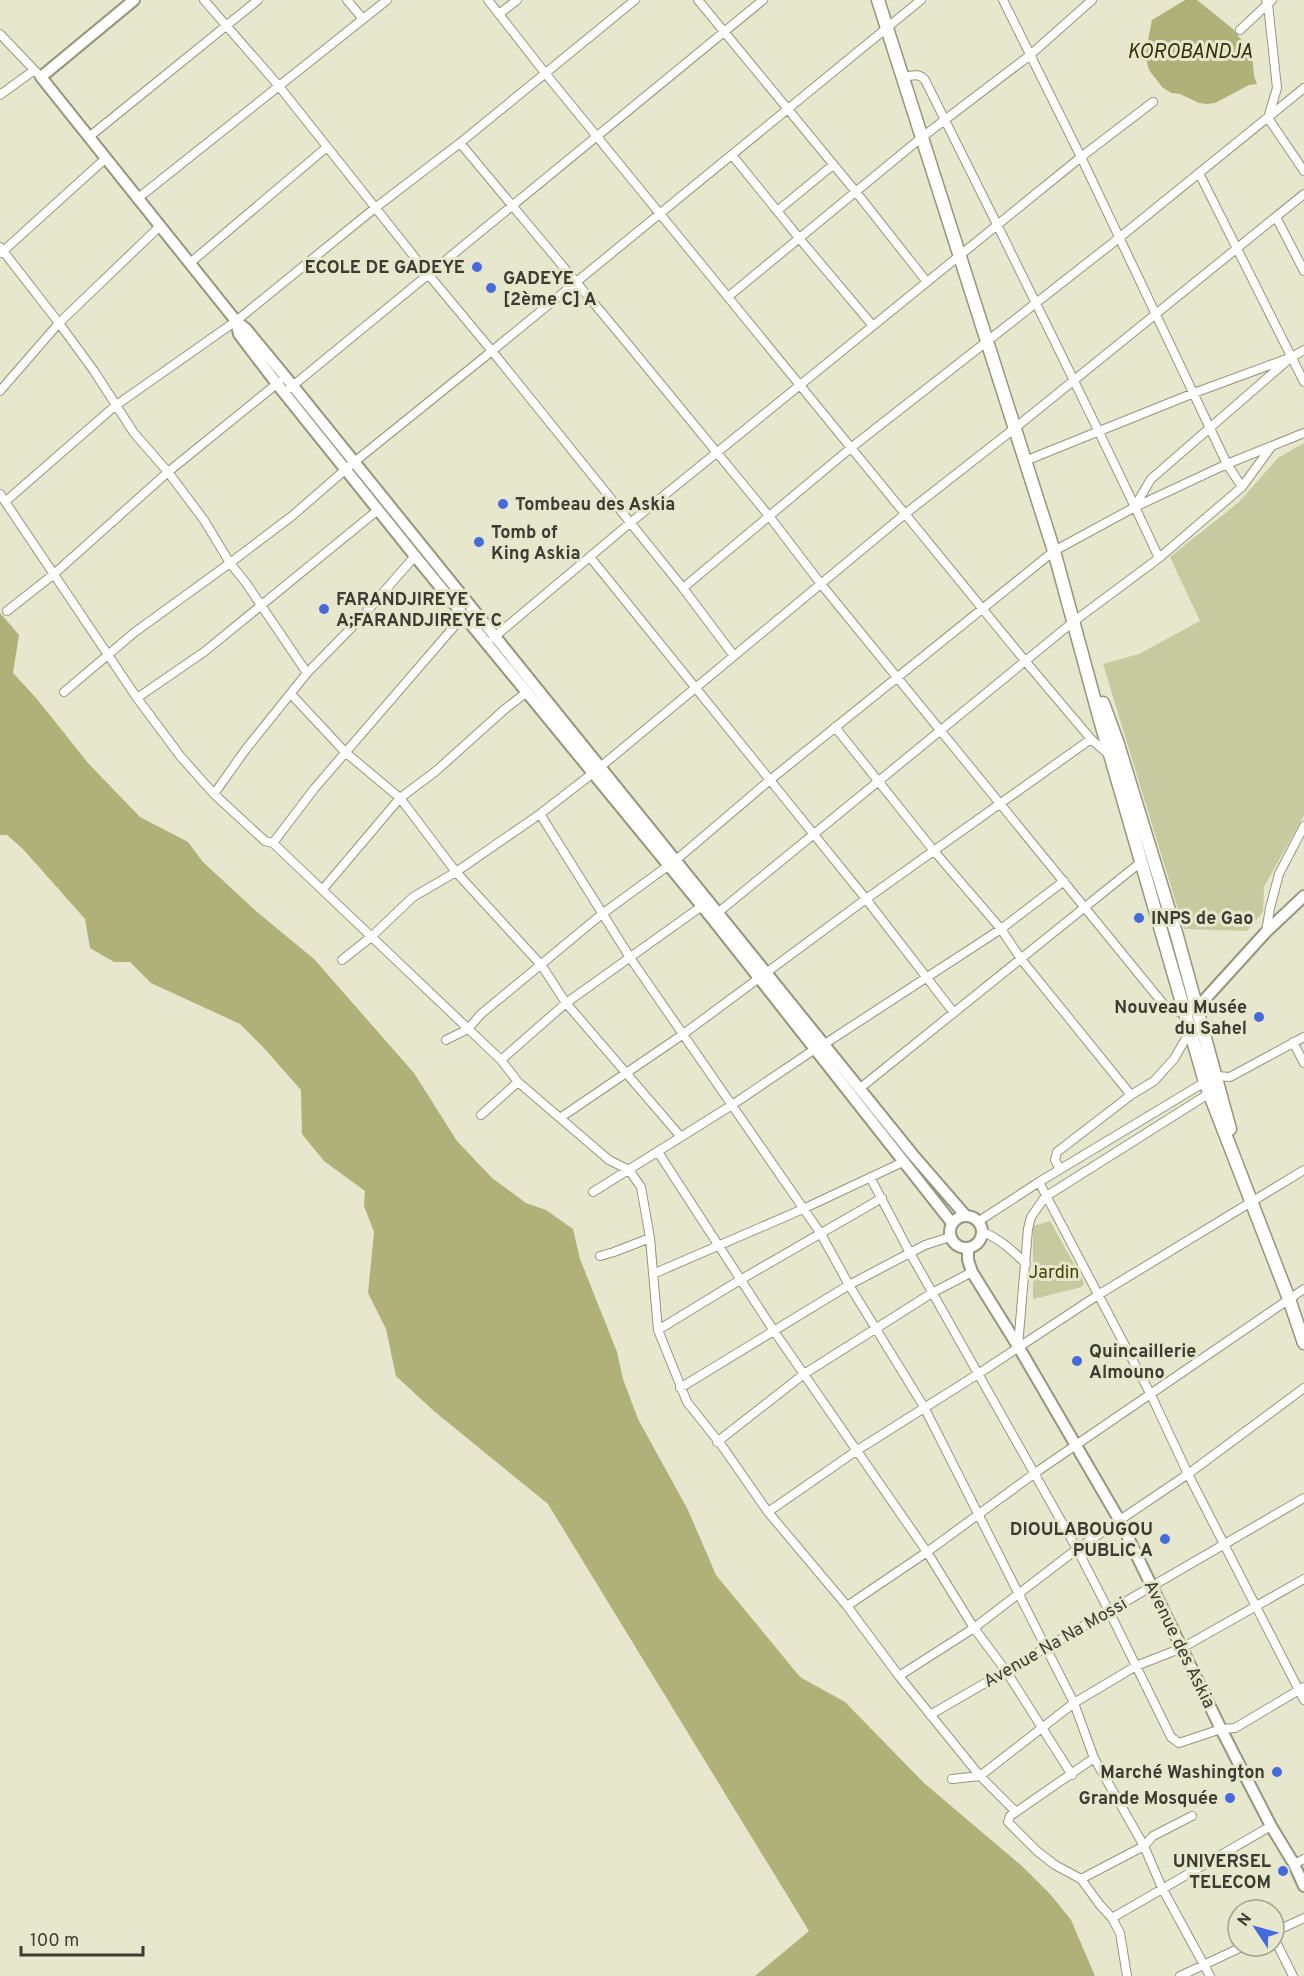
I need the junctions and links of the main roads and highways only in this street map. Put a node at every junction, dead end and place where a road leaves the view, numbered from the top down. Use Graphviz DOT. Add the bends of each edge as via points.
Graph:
graph roads {
  1 [pos="878,0"];
  2 [pos="1073,622"];
  3 [pos="1192,1010"];
  4 [pos="1213,1085"];
  5 [pos="1304,1343"];
  1 -- 2 [label="main road" via="1054,551"];
  2 -- 3 [label="main road" via="1146,878"];
  2 -- 3 [label="main road" via="1117,741 1177,936"];
  3 -- 4 [label="main road"];
  3 -- 4 [label="main road" via="1192,1036"];
  4 -- 5 [label="main road"];
}
